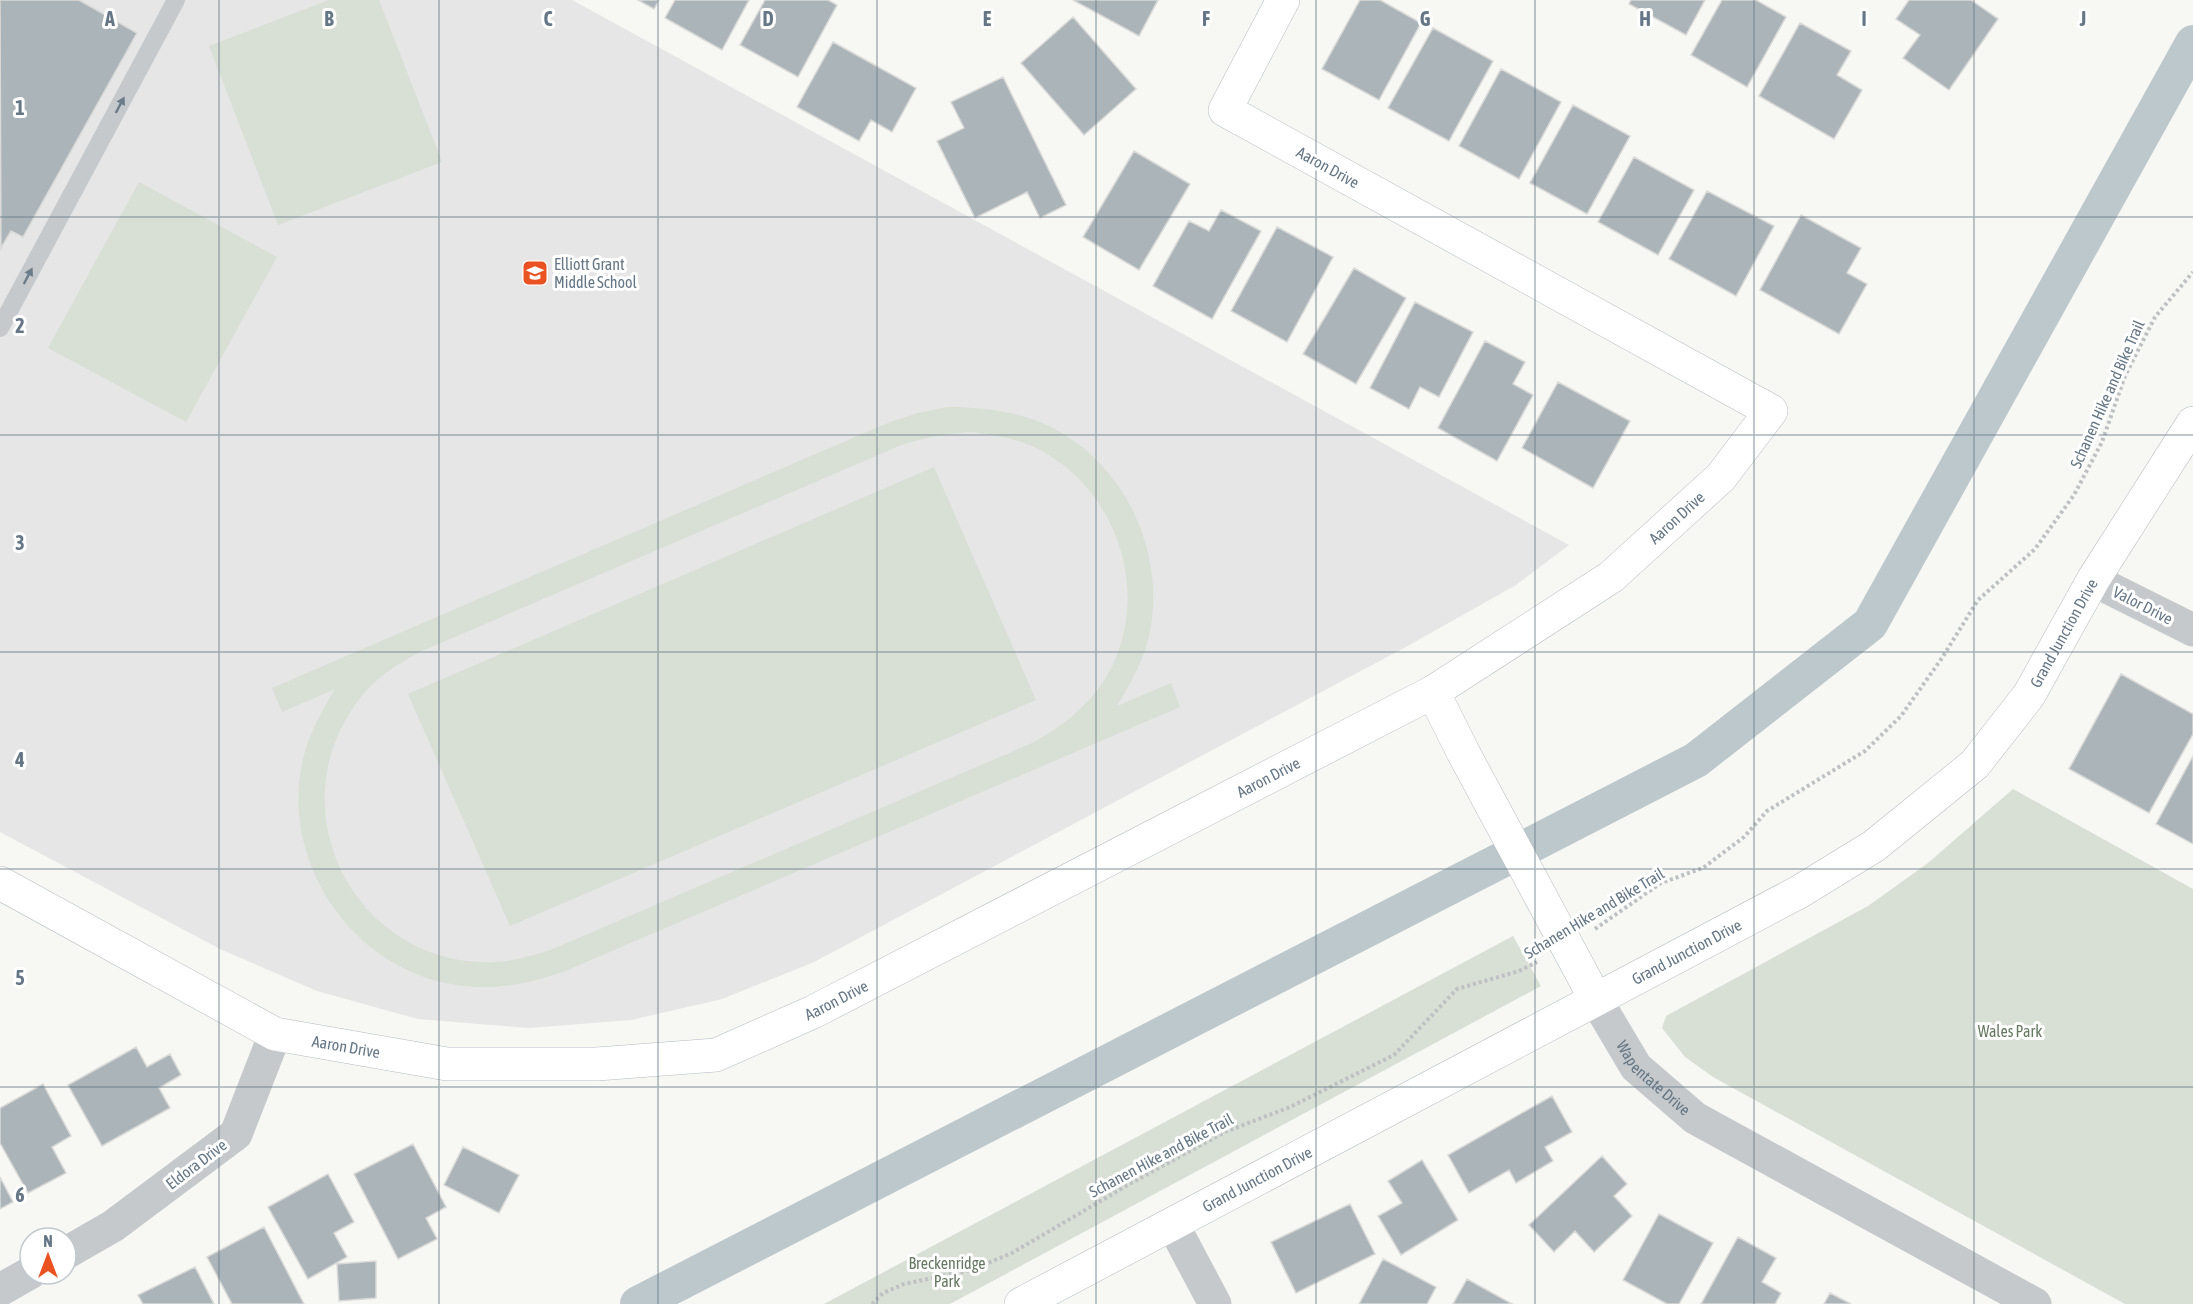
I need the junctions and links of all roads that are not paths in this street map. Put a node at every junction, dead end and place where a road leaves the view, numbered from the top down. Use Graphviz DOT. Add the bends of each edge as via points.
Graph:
graph roads {
  1 [pos="176,0"];
  2 [pos="1283,0"];
  3 [pos="0,328"];
  4 [pos="2193,423"];
  5 [pos="2093,580"];
  6 [pos="2193,630"];
  7 [pos="1433,692"];
  8 [pos="0,883"];
  9 [pos="1595,998"];
  10 [pos="275,1034"];
  11 [pos="1173,1225"];
  12 [pos="78,1245"];
  13 [pos="18,1280"];
  14 [pos="0,1290"];
  15 [pos="1022,1304"];
  16 [pos="1215,1304"];
  17 [pos="2035,1304"];
  3 -- 1 [label="lane, one-way"];
  2 -- 7 [label="street, Aaron Drive" via="1225,110 1771,411 1721,477 1611,577"];
  4 -- 5 [label="street, Grand Junction Drive"];
  5 -- 6 [label="street, Valor Drive"];
  5 -- 9 [label="street, Grand Junction Drive" via="2030,695 1975,764 1874,846 1799,892"];
  7 -- 9 [label="street, Wapentate Drive"];
  7 -- 10 [label="street, Aaron Drive" via="813,1012 716,1055 597,1064 447,1064"];
  8 -- 10 [label="street, Aaron Drive"];
  9 -- 11 [label="street, Grand Junction Drive"];
  9 -- 17 [label="street, Wapentate Drive" via="1636,1067 1695,1118"];
  10 -- 12 [label="street, Eldora Drive" via="236,1134 112,1226"];
  11 -- 15 [label="street, Grand Junction Drive"];
  11 -- 16 [label="street"];
  13 -- 14 [label="street"];
}
